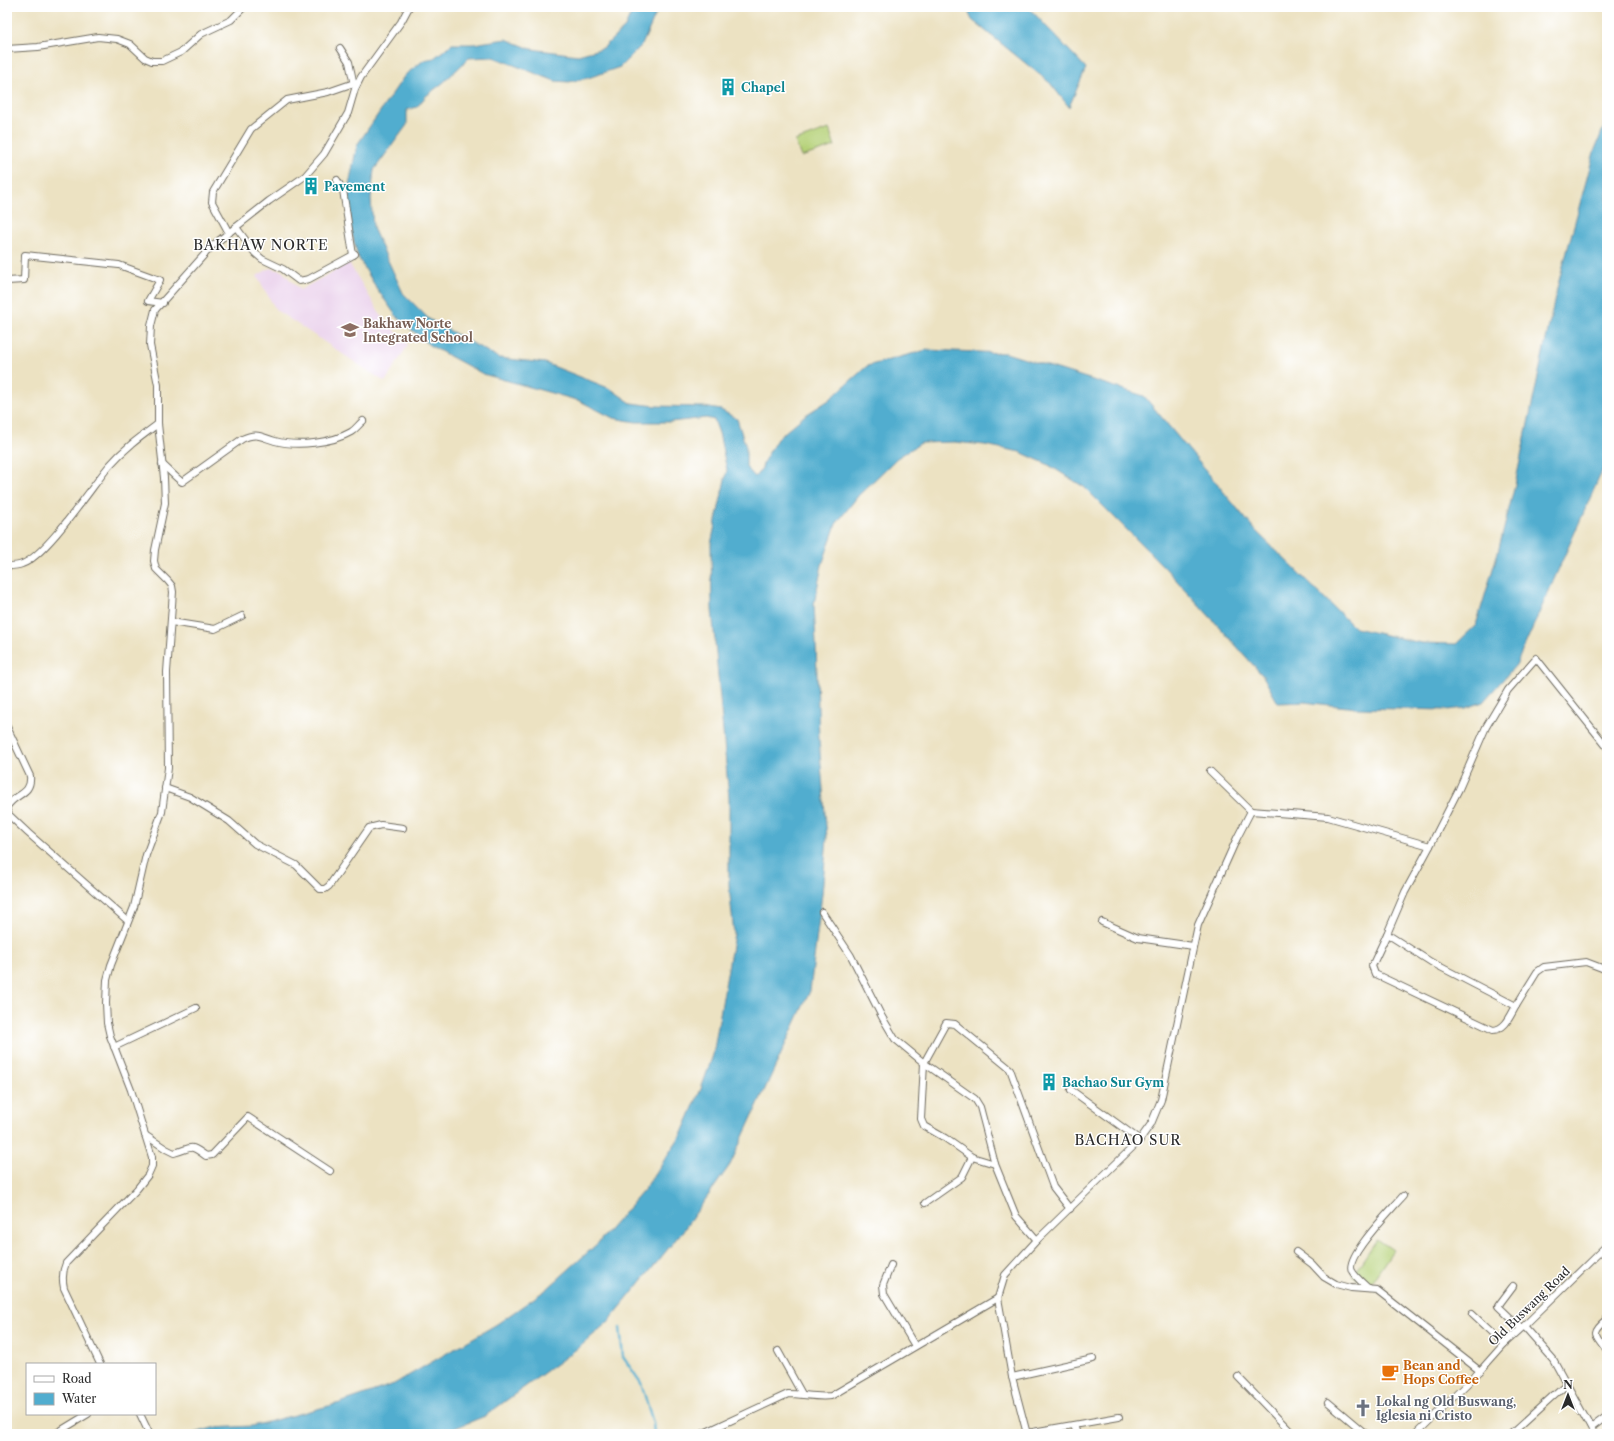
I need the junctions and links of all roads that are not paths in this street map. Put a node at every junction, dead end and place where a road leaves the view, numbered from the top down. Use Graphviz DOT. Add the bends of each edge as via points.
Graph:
graph roads {
  1 [pos="244,7"];
  2 [pos="409,7"];
  3 [pos="340,48"];
  4 [pos="7,49"];
  5 [pos="354,86"];
  6 [pos="337,180"];
  7 [pos="236,227"];
  8 [pos="229,233"];
  9 [pos="7,281"];
  10 [pos="163,303"];
  11 [pos="363,421"];
  12 [pos="158,424"];
  13 [pos="162,464"];
  14 [pos="7,566"];
  15 [pos="242,616"];
  16 [pos="171,622"];
  17 [pos="7,728"];
  18 [pos="1607,747"];
  19 [pos="1210,771"];
  20 [pos="165,788"];
  21 [pos="7,807"];
  22 [pos="7,811"];
  23 [pos="1251,811"];
  24 [pos="403,828"];
  25 [pos="1430,846"];
  26 [pos="822,912"];
  27 [pos="128,921"];
  28 [pos="1102,922"];
  29 [pos="1387,934"];
  30 [pos="1193,946"];
  31 [pos="1607,970"];
  32 [pos="1516,1006"];
  33 [pos="196,1008"];
  34 [pos="114,1048"];
  35 [pos="924,1063"];
  36 [pos="1071,1090"];
  37 [pos="145,1135"];
  38 [pos="1140,1140"];
  39 [pos="972,1157"];
  40 [pos="995,1164"];
  41 [pos="330,1171"];
  42 [pos="1403,1196"];
  43 [pos="925,1203"];
  44 [pos="1070,1209"];
  45 [pos="1038,1240"];
  46 [pos="1607,1245"];
  47 [pos="1296,1252"];
  48 [pos="890,1265"];
  49 [pos="1513,1286"];
  50 [pos="1369,1289"];
  51 [pos="998,1298"];
  52 [pos="1472,1314"];
  53 [pos="1607,1319"];
  54 [pos="1523,1327"];
  55 [pos="1504,1344"];
  56 [pos="915,1346"];
  57 [pos="778,1351"];
  58 [pos="1607,1351"];
  59 [pos="1093,1359"];
  60 [pos="100,1363"];
  61 [pos="1480,1371"];
  62 [pos="1012,1377"];
  63 [pos="1238,1377"];
  64 [pos="1566,1384"];
  65 [pos="802,1394"];
  66 [pos="1328,1402"];
  67 [pos="86,1415"];
  68 [pos="140,1415"];
  69 [pos="1607,1416"];
  70 [pos="1118,1417"];
  71 [pos="1074,1425"];
  72 [pos="1591,1428"];
  73 [pos="149,1433"];
  74 [pos="1027,1433"];
  75 [pos="55,1434"];
  76 [pos="702,1434"];
  77 [pos="1077,1434"];
  78 [pos="1294,1434"];
  79 [pos="1366,1434"];
  80 [pos="1416,1434"];
  81 [pos="1511,1434"];
  82 [pos="1594,1434"];
  1 -- 4 [label="street" via="231,20 201,34 181,52 162,60 152,61 145,58 130,44 117,39 98,37 38,47"];
  2 -- 5 [label="street" via="401,22"];
  3 -- 5 [label="street" via="349,62"];
  5 -- 7 [label="street" via="348,113 324,154 310,171"];
  5 -- 8 [label="street" via="287,100 251,129 213,192 212,202"];
  6 -- 7 [label="street" via="343,190 354,254 309,279 299,281 283,269 262,259"];
  7 -- 8 [label="street"];
  8 -- 10 [label="street" via="212,246"];
  9 -- 10 [label="street" via="24,280 25,255 119,265 160,280 148,301"];
  10 -- 12 [label="street" via="155,310 150,345 158,385"];
  11 -- 13 [label="street" via="352,431 328,441 307,444 251,435 182,482"];
  12 -- 13 [label="street"];
  12 -- 14 [label="street" via="130,444 109,466 36,556 23,564"];
  13 -- 16 [label="street" via="165,503 154,561 156,569 172,586"];
  15 -- 16 [label="street" via="215,629"];
  16 -- 20 [label="street" via="167,672 168,748"];
  17 -- 21 [label="street" via="31,782 28,789"];
  18 -- 25 [label="street" via="1536,658 1508,690 1490,721"];
  19 -- 23 [label="street"];
  20 -- 24 [label="street" via="190,797 229,821 255,844 296,864 320,889 329,886 369,828 380,825"];
  20 -- 27 [label="street" via="162,812 146,855 134,907"];
  22 -- 27 [label="street" via="28,833"];
  23 -- 25 [label="street" via="1328,817"];
  23 -- 30 [label="street" via="1236,838 1198,925"];
  25 -- 29 [label="street" via="1405,892"];
  26 -- 35 [label="street" via="851,956 895,1039"];
  27 -- 34 [label="street" via="107,980 107,1023"];
  28 -- 30 [label="street" via="1138,938"];
  29 -- 32 [label="street" via="1431,962"];
  29 -- 32 [label="street" via="1372,966 1375,974 1493,1030 1499,1030 1504,1025"];
  30 -- 38 [label="street" via="1162,1100"];
  31 -- 32 [label="street" via="1586,962 1544,966 1537,972"];
  33 -- 34 [label="street"];
  34 -- 37 [label="street"];
  35 -- 39 [label="street" via="924,1126"];
  35 -- 40 [label="street" via="975,1098 980,1107"];
  35 -- 44 [label="street" via="946,1023 951,1023 1010,1069 1053,1187"];
  36 -- 38 [label="street"];
  37 -- 41 [label="street" via="174,1153 190,1147 196,1148 206,1156 212,1155 248,1117"];
  37 -- 60 [label="street" via="152,1157 148,1175 66,1263 63,1274 64,1288"];
  38 -- 44 [label="street"];
  39 -- 40 [label="street"];
  39 -- 43 [label="street" via="962,1177"];
  40 -- 45 [label="street" via="1016,1216"];
  42 -- 50 [label="street" via="1363,1243 1351,1265 1352,1271"];
  44 -- 45 [label="street"];
  45 -- 51 [label="street" via="1005,1275"];
  46 -- 54 [label="street, Old Buswang Road"];
  47 -- 50 [label="street" via="1324,1277 1336,1284"];
  48 -- 56 [label="street" via="883,1285 884,1294"];
  49 -- 54 [label="street" via="1498,1306"];
  50 -- 61 [label="street" via="1377,1290"];
  51 -- 56 [label="street"];
  51 -- 62 [label="street"];
  52 -- 55 [label="street"];
  53 -- 58 [label="street" via="1596,1330"];
  54 -- 55 [label="street, Old Buswang Road"];
  54 -- 64 [label="street" via="1553,1359"];
  55 -- 61 [label="street, Old Buswang Road"];
  56 -- 65 [label="street" via="831,1396"];
  57 -- 65 [label="street"];
  59 -- 62 [label="street"];
  61 -- 80 [label="street, Old Buswang Road"];
  62 -- 74 [label="street"];
  63 -- 78 [label="street"];
  64 -- 72 [label="street"];
  64 -- 81 [label="street"];
  65 -- 76 [label="street" via="788,1394"];
  66 -- 79 [label="street"];
  67 -- 75 [label="street"];
  68 -- 73 [label="street"];
  69 -- 72 [label="street"];
  70 -- 71 [label="street"];
  71 -- 74 [label="street"];
  71 -- 77 [label="street"];
  72 -- 82 [label="street"];
}
